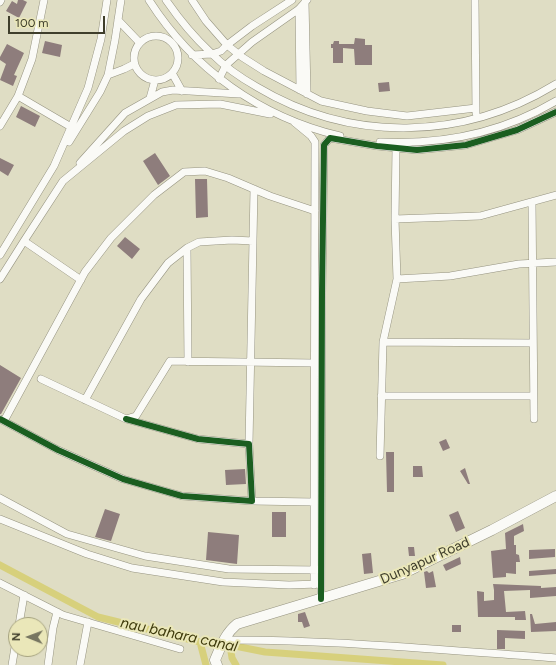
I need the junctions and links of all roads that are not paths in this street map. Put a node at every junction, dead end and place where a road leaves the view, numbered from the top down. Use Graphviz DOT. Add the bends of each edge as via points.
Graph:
graph roads {
  1 [pos="44,0"];
  2 [pos="107,0"];
  3 [pos="121,0"];
  4 [pos="149,0"];
  5 [pos="166,0"];
  6 [pos="192,0"];
  7 [pos="292,0"];
  8 [pos="475,0"];
  9 [pos="306,1"];
  10 [pos="282,3"];
  11 [pos="300,8"];
  12 [pos="159,16"];
  13 [pos="118,20"];
  14 [pos="164,37"];
  15 [pos="139,42"];
  16 [pos="227,45"];
  17 [pos="177,50"];
  18 [pos="212,54"];
  19 [pos="238,54"];
  20 [pos="193,56"];
  21 [pos="134,64"];
  22 [pos="226,65"];
  23 [pos="172,73"];
  24 [pos="108,75"];
  25 [pos="219,79"];
  26 [pos="155,80"];
  27 [pos="556,84"];
  28 [pos="182,91"];
  29 [pos="304,92"];
  30 [pos="242,94"];
  31 [pos="18,96"];
  32 [pos="150,98"];
  33 [pos="556,101"];
  34 [pos="476,108"];
  35 [pos="556,112"];
  36 [pos="278,115"];
  37 [pos="477,119"];
  38 [pos="294,122"];
  39 [pos="0,126"];
  40 [pos="71,127"];
  41 [pos="396,148"];
  42 [pos="54,166"];
  43 [pos="63,181"];
  44 [pos="254,189"];
  45 [pos="556,195"];
  46 [pos="532,202"];
  47 [pos="315,211"];
  48 [pos="395,219"];
  49 [pos="24,241"];
  50 [pos="253,241"];
  51 [pos="187,248"];
  52 [pos="0,255"];
  53 [pos="556,262"];
  54 [pos="532,263"];
  55 [pos="0,279"];
  56 [pos="397,279"];
  57 [pos="81,280"];
  58 [pos="383,342"];
  59 [pos="533,343"];
  60 [pos="188,362"];
  61 [pos="250,362"];
  62 [pos="314,363"];
  63 [pos="41,379"];
  64 [pos="381,396"];
  65 [pos="533,396"];
  66 [pos="85,400"];
  67 [pos="126,419"];
  68 [pos="534,419"];
  69 [pos="2,420"];
  70 [pos="249,444"];
  71 [pos="380,456"];
  72 [pos="556,496"];
  73 [pos="0,498"];
  74 [pos="252,501"];
  75 [pos="314,502"];
  76 [pos="0,519"];
  77 [pos="317,570"];
  78 [pos="0,583"];
  79 [pos="317,584"];
  80 [pos="24,595"];
  81 [pos="321,599"];
  82 [pos="56,612"];
  83 [pos="20,617"];
  84 [pos="88,622"];
  85 [pos="224,640"];
  86 [pos="180,649"];
  87 [pos="556,658"];
  88 [pos="217,660"];
  89 [pos="48,665"];
  90 [pos="80,665"];
  1 -- 31 [label="street" via="32,59"];
  2 -- 40 [label="street" via="101,39 88,88"];
  3 -- 13 [label="street"];
  4 -- 12 [label="street"];
  5 -- 18 [label="street" via="186,27"];
  6 -- 16 [label="street"];
  7 -- 10 [label="street"];
  8 -- 34 [label="street"];
  9 -- 11 [label="street"];
  9 -- 29 [label="street"];
  10 -- 16 [label="street"];
  11 -- 19 [label="street"];
  11 -- 29 [label="street"];
  12 -- 14 [label="street"];
  12 -- 20 [label="street"];
  13 -- 15 [label="street"];
  13 -- 24 [label="street"];
  14 -- 15 [label="street" via="151,36"];
  14 -- 17 [label="street" via="172,42"];
  15 -- 21 [label="street" via="134,54"];
  16 -- 18 [label="street"];
  16 -- 19 [label="street"];
  17 -- 20 [label="street"];
  17 -- 23 [label="street" via="177,65"];
  18 -- 20 [label="street"];
  18 -- 22 [label="street"];
  19 -- 22 [label="street"];
  19 -- 29 [label="street"];
  20 -- 25 [label="street"];
  21 -- 24 [label="street"];
  21 -- 26 [label="street" via="142,76"];
  22 -- 25 [label="street"];
  22 -- 37 [label="street" via="250,83 280,100 312,113 345,122 379,127 414,128"];
  23 -- 26 [label="street" via="164,79"];
  23 -- 28 [label="street"];
  24 -- 42 [label="street"];
  25 -- 30 [label="street"];
  26 -- 32 [label="street"];
  27 -- 37 [label="street" via="530,99"];
  28 -- 30 [label="street"];
  28 -- 32 [label="street" via="162,92"];
  29 -- 34 [label="street" via="321,101 407,116"];
  30 -- 36 [label="street"];
  31 -- 39 [label="street"];
  31 -- 40 [label="street"];
  32 -- 43 [label="street" via="125,113"];
  33 -- 38 [label="street" via="499,127 431,142 361,140 327,133"];
  34 -- 37 [label="street"];
  35 -- 41 [label="street" via="517,130 466,145 417,150"];
  36 -- 38 [label="street"];
  36 -- 43 [label="street" via="220,104 176,105 148,116 124,131"];
  38 -- 47 [label="street" via="315,142"];
  40 -- 42 [label="street"];
  41 -- 48 [label="street"];
  41 -- 77 [label="street" via="330,138 324,145"];
  42 -- 52 [label="street"];
  43 -- 49 [label="street"];
  44 -- 47 [label="street"];
  44 -- 50 [label="street"];
  44 -- 57 [label="street" via="205,171 184,172 154,195 111,238"];
  45 -- 46 [label="street"];
  46 -- 48 [label="street" via="480,216"];
  46 -- 54 [label="street"];
  47 -- 62 [label="street"];
  48 -- 56 [label="street"];
  49 -- 55 [label="street"];
  49 -- 57 [label="street"];
  50 -- 51 [label="street" via="199,242"];
  50 -- 61 [label="street"];
  51 -- 60 [label="street"];
  51 -- 66 [label="street" via="168,263 141,299"];
  53 -- 54 [label="street"];
  54 -- 56 [label="street" via="450,276"];
  54 -- 59 [label="street"];
  56 -- 58 [label="street"];
  57 -- 69 [label="street"];
  58 -- 59 [label="street"];
  58 -- 64 [label="street"];
  59 -- 65 [label="street"];
  60 -- 61 [label="street"];
  60 -- 67 [label="street" via="170,361 136,416"];
  61 -- 62 [label="street"];
  61 -- 70 [label="street"];
  62 -- 75 [label="street"];
  63 -- 66 [label="street"];
  64 -- 65 [label="street"];
  64 -- 71 [label="street"];
  65 -- 68 [label="street"];
  66 -- 67 [label="street"];
  67 -- 70 [label="street" via="198,439"];
  69 -- 74 [label="street" via="58,450 123,479 182,496"];
  70 -- 74 [label="street"];
  72 -- 81 [label="main road, Dunyapur Road" via="402,574"];
  73 -- 77 [label="street" via="67,534 145,556 229,569"];
  74 -- 75 [label="street"];
  75 -- 77 [label="street"];
  76 -- 79 [label="street" via="87,554 132,568 223,582"];
  77 -- 79 [label="street"];
  78 -- 80 [label="street"];
  79 -- 81 [label="street"];
  80 -- 82 [label="street"];
  80 -- 83 [label="street"];
  81 -- 85 [label="main road, Dunyapur Road" via="237,624"];
  82 -- 84 [label="street"];
  82 -- 89 [label="street"];
  84 -- 86 [label="street"];
  84 -- 90 [label="street"];
  85 -- 87 [label="street" via="422,648"];
  85 -- 88 [label="main road, Dunyapur Road"];
}
